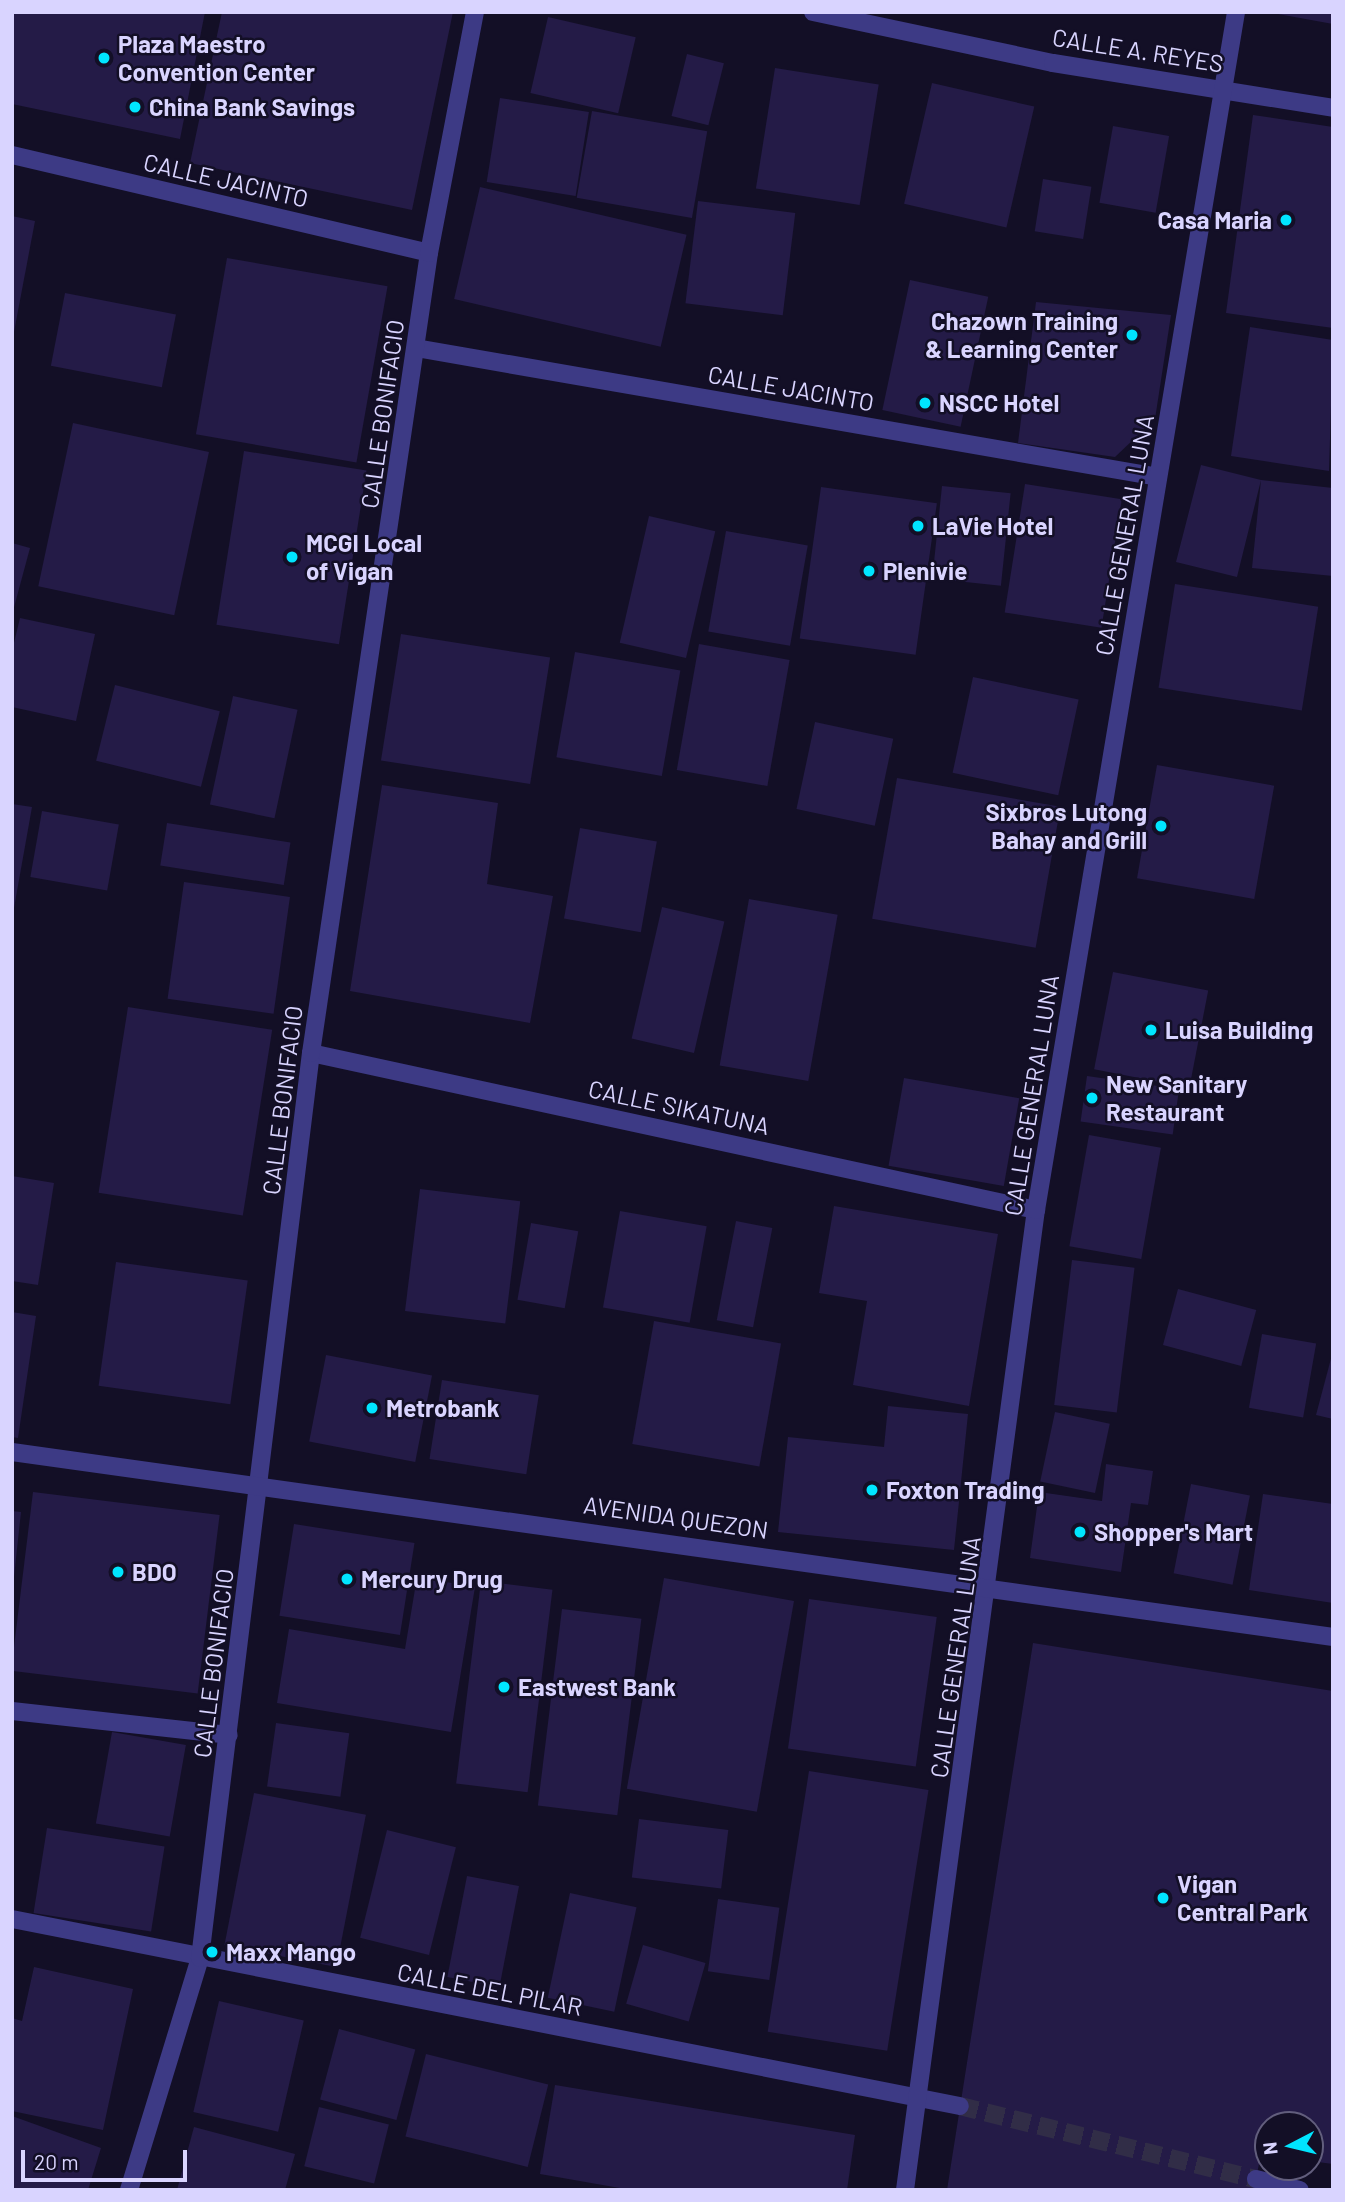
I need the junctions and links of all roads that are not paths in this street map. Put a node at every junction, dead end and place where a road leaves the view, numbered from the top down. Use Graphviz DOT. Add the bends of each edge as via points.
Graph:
graph roads {
  1 [pos="475,12"];
  2 [pos="813,12"];
  3 [pos="1236,12"];
  4 [pos="1227,89"];
  5 [pos="1333,108"];
  6 [pos="12,155"];
  7 [pos="429,253"];
  8 [pos="416,348"];
  9 [pos="1158,477"];
  10 [pos="311,1053"];
  11 [pos="1036,1210"];
  12 [pos="12,1452"];
  13 [pos="261,1484"];
  14 [pos="990,1585"];
  15 [pos="1333,1637"];
  16 [pos="12,1711"];
  17 [pos="229,1735"];
  18 [pos="12,1919"];
  19 [pos="200,1958"];
  20 [pos="919,2098"];
  21 [pos="960,2106"];
  22 [pos="1264,2181"];
  23 [pos="129,2190"];
  24 [pos="905,2190"];
  25 [pos="1300,2190"];
  1 -- 7 [label="street, CALLE BONIFACIO"];
  2 -- 4 [label="street, CALLE A. REYES" via="1053,63"];
  3 -- 4 [label="street, CALLE GENERAL LUNA"];
  4 -- 5 [label="street, CALLE A. REYES"];
  4 -- 9 [label="street, CALLE GENERAL LUNA"];
  6 -- 7 [label="street, CALLE JACINTO"];
  7 -- 8 [label="street, CALLE BONIFACIO"];
  8 -- 9 [label="street, CALLE JACINTO"];
  8 -- 10 [label="street, CALLE BONIFACIO"];
  9 -- 11 [label="street, CALLE GENERAL LUNA"];
  10 -- 11 [label="street, CALLE SIKATUNA"];
  10 -- 13 [label="street, CALLE BONIFACIO"];
  11 -- 14 [label="street, CALLE GENERAL LUNA"];
  12 -- 13 [label="street, AVENIDA QUEZON"];
  13 -- 14 [label="street, AVENIDA QUEZON"];
  13 -- 17 [label="street, CALLE BONIFACIO"];
  14 -- 15 [label="street, AVENIDA QUEZON"];
  14 -- 20 [label="street, CALLE GENERAL LUNA"];
  16 -- 17 [label="street"];
  17 -- 19 [label="street, CALLE BONIFACIO"];
  18 -- 19 [label="street, CALLE DEL PILAR"];
  19 -- 20 [label="street, CALLE DEL PILAR"];
  19 -- 23 [label="street, CALLE BONIFACIO"];
  20 -- 21 [label="street, CALLE DEL PILAR"];
  20 -- 24 [label="street, CALLE GENERAL LUNA"];
  22 -- 25 [label="street"];
}
